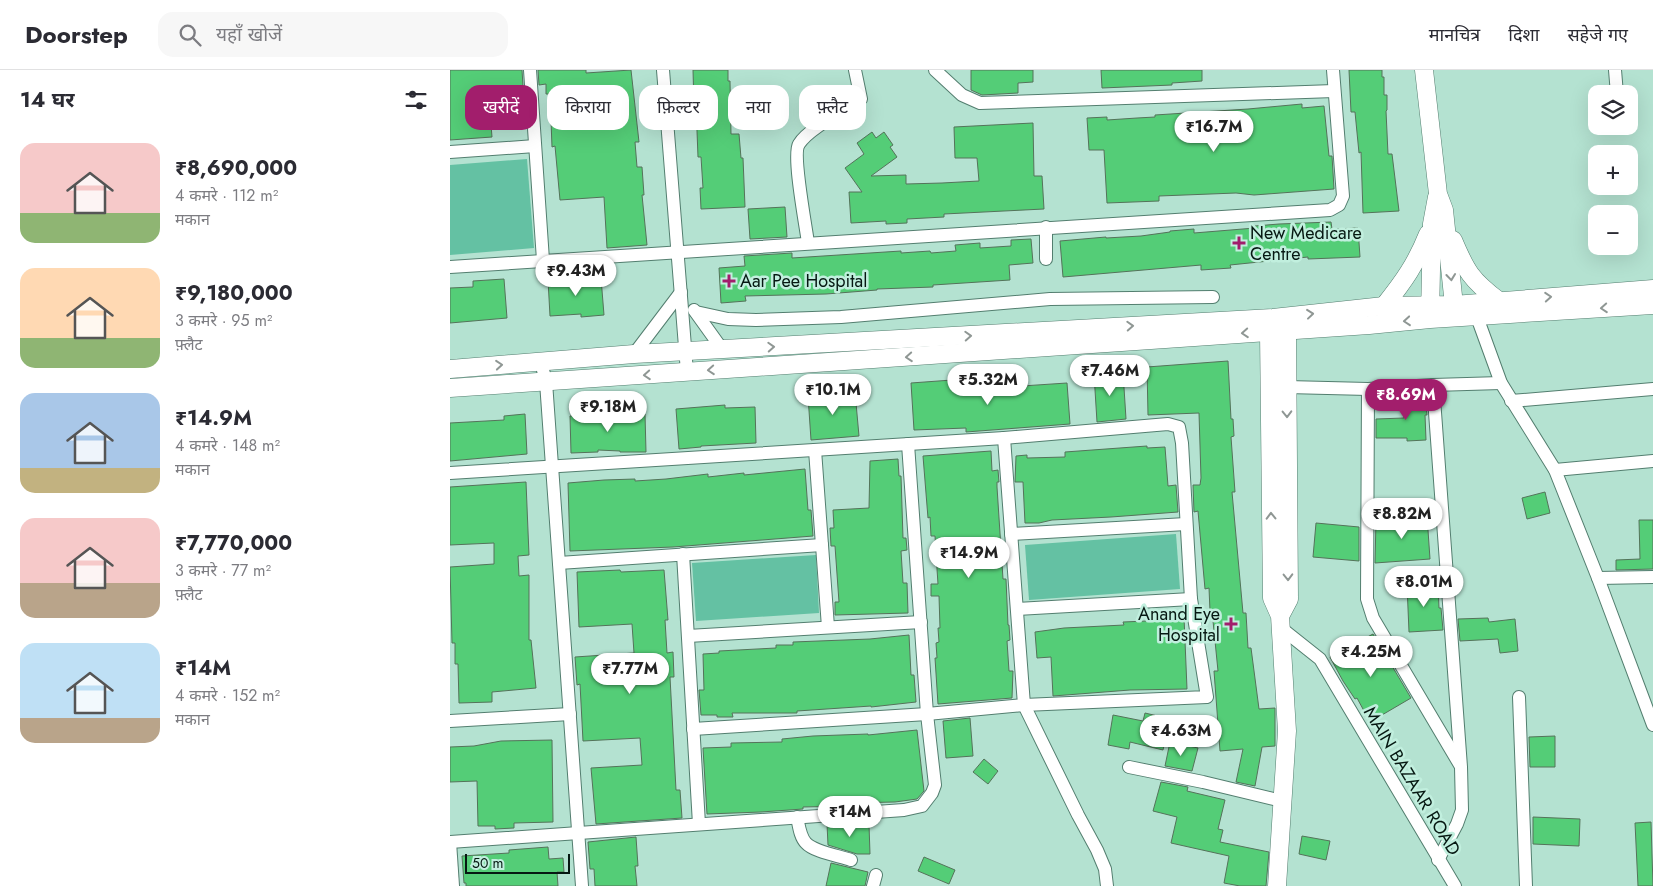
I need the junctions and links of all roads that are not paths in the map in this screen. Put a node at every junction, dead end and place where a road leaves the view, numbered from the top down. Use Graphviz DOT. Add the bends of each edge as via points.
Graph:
graph roads {
  1 [pos="530,70"];
  2 [pos="664,70"];
  3 [pos="855,70"];
  4 [pos="935,70"];
  5 [pos="1333,70"];
  6 [pos="1424,70"];
  7 [pos="1616,70"];
  8 [pos="1617,85"];
  9 [pos="1334,91"];
  10 [pos="535,146"];
  11 [pos="450,152"];
  12 [pos="1439,223"];
  13 [pos="1046,227"];
  14 [pos="808,243"];
  15 [pos="678,252"];
  16 [pos="1046,259"];
  17 [pos="543,260"];
  18 [pos="450,267"];
  19 [pos="1653,289"];
  20 [pos="681,292"];
  21 [pos="1214,297"];
  22 [pos="1499,301"];
  23 [pos="1653,305"];
  24 [pos="1384,306"];
  25 [pos="1455,311"];
  26 [pos="696,312"];
  27 [pos="1430,312"];
  28 [pos="1477,317"];
  29 [pos="1278,327"];
  30 [pos="722,350"];
  31 [pos="685,351"];
  32 [pos="634,354"];
  33 [pos="541,362"];
  34 [pos="450,369"];
  35 [pos="687,372"];
  36 [pos="546,382"];
  37 [pos="1501,383"];
  38 [pos="1433,385"];
  39 [pos="1287,387"];
  40 [pos="450,388"];
  41 [pos="1653,389"];
  42 [pos="1368,390"];
  43 [pos="1511,401"];
  44 [pos="1004,438"];
  45 [pos="908,444"];
  46 [pos="815,450"];
  47 [pos="1653,461"];
  48 [pos="552,466"];
  49 [pos="1554,470"];
  50 [pos="450,473"];
  51 [pos="1186,524"];
  52 [pos="1011,534"];
  53 [pos="822,545"];
  54 [pos="683,554"];
  55 [pos="559,563"];
  56 [pos="1653,577"];
  57 [pos="1598,578"];
  58 [pos="1191,599"];
  59 [pos="1017,609"];
  60 [pos="921,622"];
  61 [pos="1280,622"];
  62 [pos="828,627"];
  63 [pos="688,636"];
  64 [pos="1519,697"];
  65 [pos="1024,705"];
  66 [pos="1650,712"];
  67 [pos="570,714"];
  68 [pos="927,714"];
  69 [pos="450,721"];
  70 [pos="1653,725"];
  71 [pos="693,729"];
  72 [pos="1129,767"];
  73 [pos="1461,767"];
  74 [pos="1282,801"];
  75 [pos="797,817"];
  76 [pos="699,824"];
  77 [pos="578,832"];
  78 [pos="450,842"];
  79 [pos="851,860"];
  80 [pos="1438,860"];
  81 [pos="453,886"];
  82 [pos="582,886"];
  83 [pos="1108,886"];
  84 [pos="1277,886"];
  85 [pos="1455,886"];
  86 [pos="1526,886"];
  1 -- 10 [label="street"];
  2 -- 15 [label="street"];
  3 -- 14 [label="street" via="861,99 806,136 797,146"];
  4 -- 9 [label="street" via="962,94 980,103"];
  5 -- 9 [label="street"];
  6 -- 12 [label="main road"];
  7 -- 8 [label="street"];
  9 -- 13 [label="street" via="1343,196 1339,205 1330,210"];
  10 -- 11 [label="street"];
  10 -- 17 [label="street"];
  12 -- 22 [label="main road" via="1468,273 1483,290"];
  12 -- 24 [label="main road" via="1407,276"];
  12 -- 25 [label="main road, one-way"];
  12 -- 27 [label="main road"];
  13 -- 14 [label="street"];
  13 -- 16 [label="street"];
  14 -- 15 [label="street"];
  15 -- 17 [label="street"];
  15 -- 20 [label="street"];
  17 -- 18 [label="street"];
  22 -- 19 [label="main road, one-way"];
  20 -- 26 [label="street"];
  20 -- 31 [label="street"];
  20 -- 32 [label="street"];
  21 -- 26 [label="street" via="1050,299 841,317 766,320 728,319"];
  22 -- 25 [label="main road"];
  23 -- 28 [label="main road, one-way"];
  24 -- 27 [label="main road"];
  29 -- 24 [label="main road, one-way"];
  25 -- 27 [label="main road"];
  25 -- 28 [label="main road"];
  26 -- 30 [label="street"];
  27 -- 29 [label="main road, one-way"];
  28 -- 37 [label="street"];
  30 -- 29 [label="main road, one-way"];
  29 -- 35 [label="main road, one-way"];
  29 -- 39 [label="main road"];
  61 -- 29 [label="main road, one-way" via="1272,598"];
  30 -- 31 [label="main road"];
  31 -- 32 [label="main road"];
  31 -- 35 [label="street"];
  32 -- 33 [label="main road"];
  34 -- 33 [label="main road, one-way"];
  33 -- 36 [label="street"];
  35 -- 36 [label="main road, one-way"];
  36 -- 40 [label="main road"];
  36 -- 48 [label="street"];
  37 -- 38 [label="street"];
  37 -- 43 [label="street"];
  38 -- 42 [label="street"];
  38 -- 73 [label="street"];
  39 -- 42 [label="street"];
  39 -- 61 [label="main road, one-way" via="1289,599"];
  41 -- 43 [label="street"];
  42 -- 73 [label="street" via="1367,599 1373,618"];
  43 -- 49 [label="street"];
  44 -- 45 [label="street"];
  44 -- 51 [label="street" via="1168,424 1179,427"];
  44 -- 52 [label="street"];
  45 -- 46 [label="street"];
  45 -- 60 [label="street"];
  46 -- 48 [label="street"];
  46 -- 53 [label="street"];
  47 -- 49 [label="street"];
  48 -- 50 [label="street"];
  48 -- 55 [label="street"];
  49 -- 57 [label="street"];
  51 -- 52 [label="street"];
  51 -- 58 [label="street"];
  52 -- 59 [label="street"];
  53 -- 54 [label="street"];
  53 -- 62 [label="street"];
  54 -- 55 [label="street"];
  54 -- 63 [label="street"];
  55 -- 67 [label="street"];
  56 -- 57 [label="street"];
  57 -- 66 [label="street"];
  58 -- 59 [label="street"];
  58 -- 65 [label="street" via="1207,696"];
  59 -- 65 [label="street"];
  60 -- 62 [label="street"];
  60 -- 68 [label="street"];
  61 -- 74 [label="main road" via="1287,731"];
  61 -- 80 [label="street, MAIN BAZAAR ROAD" via="1320,659"];
  62 -- 63 [label="street"];
  63 -- 71 [label="street"];
  64 -- 86 [label="street"];
  65 -- 68 [label="street"];
  65 -- 83 [label="street" via="1097,850"];
  66 -- 70 [label="street"];
  67 -- 69 [label="street"];
  67 -- 77 [label="street"];
  68 -- 71 [label="street"];
  68 -- 75 [label="street" via="935,785 922,806"];
  71 -- 76 [label="street"];
  72 -- 74 [label="street"];
  73 -- 80 [label="street" via="1462,810"];
  74 -- 84 [label="main road"];
  75 -- 76 [label="street"];
  75 -- 79 [label="street" via="807,844"];
  76 -- 77 [label="street"];
  77 -- 78 [label="street"];
  77 -- 82 [label="street"];
  78 -- 81 [label="street"];
  80 -- 85 [label="street, MAIN BAZAAR ROAD"];
}
